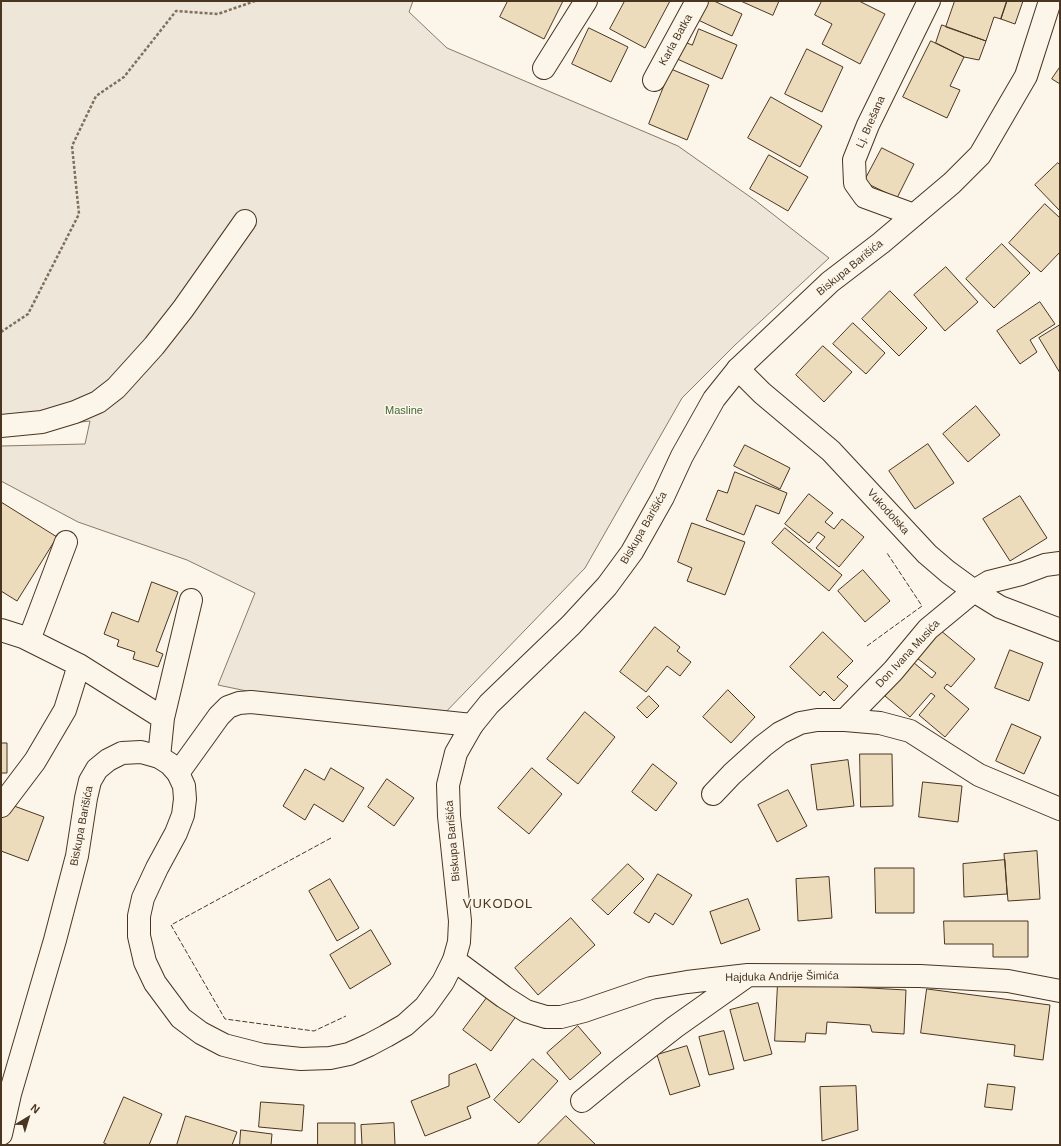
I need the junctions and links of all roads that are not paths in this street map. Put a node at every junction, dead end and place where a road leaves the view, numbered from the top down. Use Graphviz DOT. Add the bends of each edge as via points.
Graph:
graph roads {
  1 [pos="586,1"];
  2 [pos="697,1"];
  3 [pos="929,1"];
  4 [pos="1050,1"];
  5 [pos="544,68"];
  6 [pos="654,80"];
  7 [pos="914,215"];
  8 [pos="245,221"];
  9 [pos="738,369"];
  10 [pos="1,426"];
  11 [pos="66,542"];
  12 [pos="1060,563"];
  13 [pos="974,591"];
  14 [pos="191,600"];
  15 [pos="1,630"];
  16 [pos="1060,630"];
  17 [pos="29,640"];
  18 [pos="80,665"];
  19 [pos="162,718"];
  20 [pos="845,720"];
  21 [pos="472,725"];
  22 [pos="159,757"];
  23 [pos="178,773"];
  24 [pos="713,794"];
  25 [pos="1,806"];
  26 [pos="1060,809"];
  27 [pos="454,960"];
  28 [pos="748,975"];
  29 [pos="1060,991"];
  30 [pos="582,1101"];
  31 [pos="1,1134"];
  1 -- 5 [label="street"];
  2 -- 6 [label="street, Karla Batka"];
  3 -- 7 [label="street, Lj. Brešana" via="868,125 854,160 855,183 865,197"];
  4 -- 7 [label="street, Biskupa Barišića" via="1026,76 980,154 952,183"];
  7 -- 9 [label="street, Biskupa Barišića" via="830,282"];
  8 -- 10 [label="street" via="183,309 116,388 98,402 75,412 42,422"];
  9 -- 13 [label="street, Vukodolska" via="762,393 831,451 927,554"];
  9 -- 21 [label="street, Biskupa Barišića" via="714,399 632,552 608,586 489,704"];
  11 -- 17 [label="street"];
  12 -- 13 [label="street" via="989,582"];
  13 -- 16 [label="street" via="1000,607"];
  13 -- 20 [label="street, Don Ivana Musića" via="928,629 894,671"];
  14 -- 19 [label="street"];
  15 -- 17 [label="street"];
  17 -- 18 [label="street"];
  18 -- 19 [label="street"];
  18 -- 25 [label="street" via="65,710 35,761"];
  19 -- 22 [label="street"];
  20 -- 24 [label="street" via="800,723 780,733"];
  20 -- 26 [label="street" via="880,723 910,731 979,775"];
  21 -- 23 [label="street" via="251,702 239,703 228,707 219,716"];
  21 -- 27 [label="street, Biskupa Barišića" via="456,753 448,785 448,816 460,921 459,942"];
  22 -- 23 [label="street, Biskupa Barišića"];
  22 -- 31 [label="street, Biskupa Barišića" via="141,752 122,753 97,769 90,781 77,856"];
  23 -- 27 [label="street, Biskupa Barišića" via="184,786 183,815 143,898 139,916 139,936 145,962 155,983 181,1018 201,1033 224,1045 263,1055 301,1059 330,1058 349,1054 381,1040 405,1025 425,1007 443,982"];
  27 -- 28 [label="street, Hajduka Andrije Šimića" via="526,1011 546,1017 561,1017 584,1011 651,988"];
  28 -- 29 [label="street, Hajduka Andrije Šimića" via="920,976 1008,981"];
  28 -- 30 [label="street"];
}
